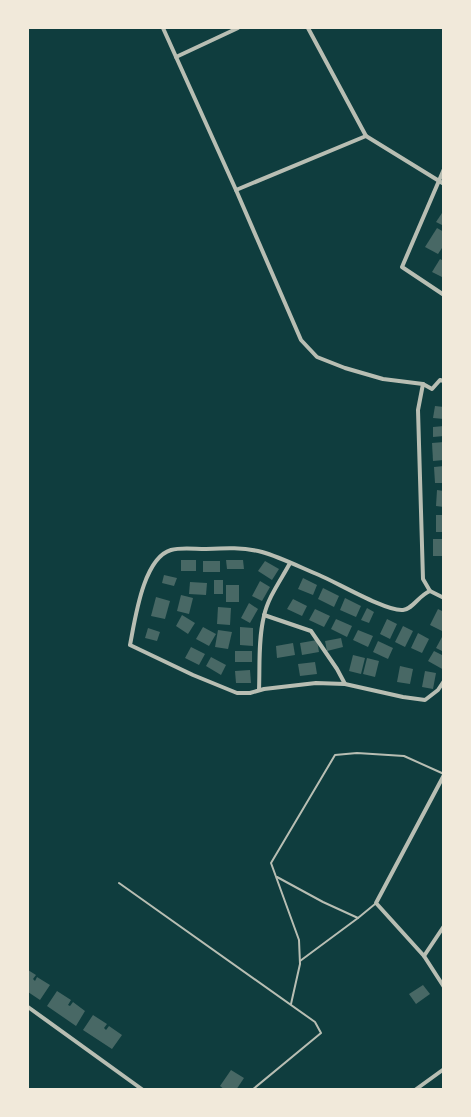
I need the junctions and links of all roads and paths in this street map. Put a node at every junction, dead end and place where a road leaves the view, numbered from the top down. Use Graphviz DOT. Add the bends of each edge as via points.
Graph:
graph roads {
  1 [pos="162,28"];
  2 [pos="238,28"];
  3 [pos="308,28"];
  4 [pos="176,57"];
  5 [pos="366,136"];
  6 [pos="444,169"];
  7 [pos="437,180"];
  8 [pos="444,184"];
  9 [pos="236,190"];
  10 [pos="444,295"];
  11 [pos="444,374"];
  12 [pos="442,380"];
  13 [pos="423,384"];
  14 [pos="290,564"];
  15 [pos="430,591"];
  16 [pos="444,598"];
  17 [pos="264,615"];
  18 [pos="444,681"];
  19 [pos="345,684"];
  20 [pos="259,690"];
  21 [pos="444,774"];
  22 [pos="277,877"];
  23 [pos="119,883"];
  24 [pos="376,903"];
  25 [pos="358,918"];
  26 [pos="444,926"];
  27 [pos="424,956"];
  28 [pos="300,961"];
  29 [pos="444,987"];
  30 [pos="291,1004"];
  31 [pos="28,1007"];
  32 [pos="444,1069"];
  33 [pos="142,1090"];
  34 [pos="252,1090"];
  35 [pos="415,1090"];
  1 -- 4 [label="street"];
  2 -- 4 [label="street"];
  3 -- 5 [label="street"];
  4 -- 9 [label="street"];
  5 -- 7 [label="street"];
  5 -- 9 [label="street"];
  6 -- 7 [label="street"];
  7 -- 8 [label="street"];
  7 -- 10 [label="street" via="402,267"];
  9 -- 13 [label="street" via="301,340 318,357 345,368"];
  11 -- 12 [label="street"];
  12 -- 13 [label="street" via="432,389"];
  13 -- 15 [label="street" via="418,410 422,569"];
  14 -- 15 [label="street" via="394,610 411,607 422,594"];
  14 -- 17 [label="street"];
  14 -- 20 [label="street" via="263,552 240,548 171,550 159,558 149,572 137,611 130,645 237,693"];
  15 -- 16 [label="street"];
  17 -- 19 [label="street" via="311,631"];
  17 -- 20 [label="street"];
  18 -- 19 [label="street" via="425,700"];
  19 -- 20 [label="street" via="316,683"];
  21 -- 22 [label="lane" via="404,756 335,755 271,863"];
  21 -- 24 [label="street"];
  22 -- 25 [label="lane"];
  22 -- 28 [label="lane" via="299,940"];
  23 -- 30 [label="lane"];
  24 -- 25 [label="lane"];
  24 -- 27 [label="street"];
  25 -- 28 [label="lane"];
  26 -- 27 [label="street"];
  27 -- 29 [label="street"];
  28 -- 30 [label="lane"];
  30 -- 34 [label="lane" via="315,1022 321,1033"];
  31 -- 33 [label="street"];
  32 -- 35 [label="street"];
}
